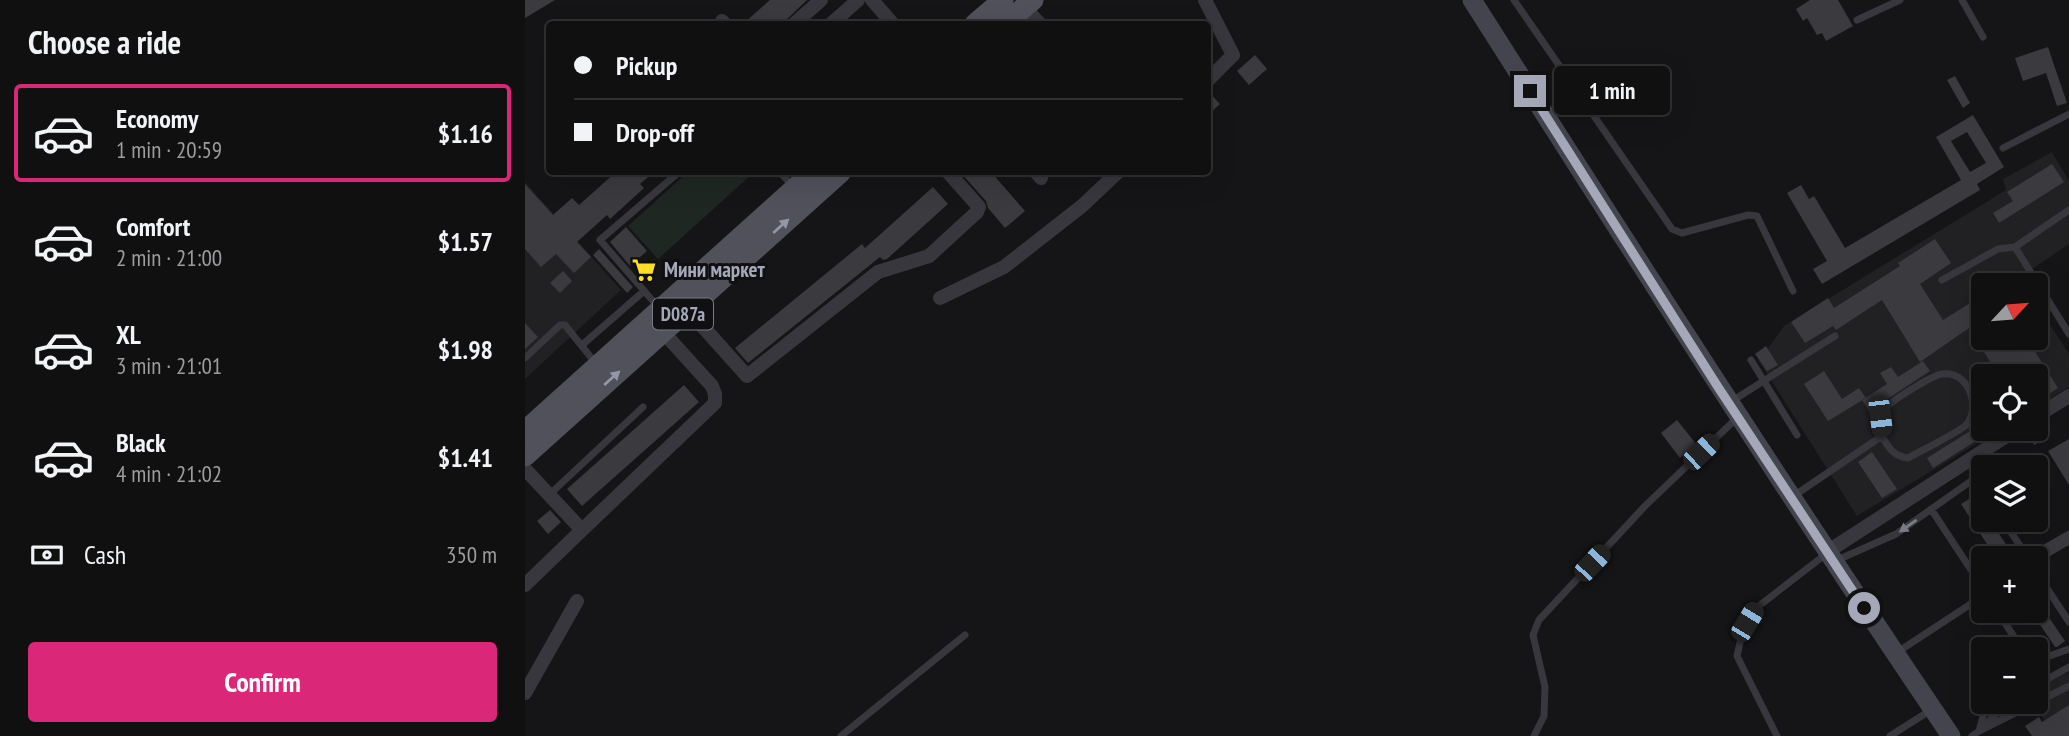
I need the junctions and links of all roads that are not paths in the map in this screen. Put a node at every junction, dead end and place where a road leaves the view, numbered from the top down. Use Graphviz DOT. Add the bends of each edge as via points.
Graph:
graph roads {
  1 [pos="821,0"];
  2 [pos="858,0"];
  3 [pos="872,0"];
  4 [pos="1205,0"];
  5 [pos="1472,0"];
  6 [pos="1514,0"];
  7 [pos="1900,0"];
  8 [pos="1962,0"];
  9 [pos="1029,4"];
  10 [pos="999,8"];
  11 [pos="1857,20"];
  12 [pos="797,21"];
  13 [pos="834,21"];
  14 [pos="890,21"];
  15 [pos="980,21"];
  16 [pos="1038,21"];
  17 [pos="1983,37"];
  18 [pos="1211,77"];
  19 [pos="2069,114"];
  20 [pos="2003,148"];
  21 [pos="676,175"];
  22 [pos="783,175"];
  23 [pos="809,175"];
  24 [pos="838,175"];
  25 [pos="951,175"];
  26 [pos="1115,175"];
  27 [pos="794,188"];
  28 [pos="2069,210"];
  29 [pos="2015,247"];
  30 [pos="1942,281"];
  31 [pos="644,291"];
  32 [pos="1793,292"];
  33 [pos="940,298"];
  34 [pos="661,310"];
  35 [pos="688,310"];
  36 [pos="663,332"];
  37 [pos="2069,334"];
  38 [pos="1835,336"];
  39 [pos="582,345"];
  40 [pos="525,358"];
  41 [pos="1751,360"];
  42 [pos="598,366"];
  43 [pos="1764,380"];
  44 [pos="2069,396"];
  45 [pos="1729,402"];
  46 [pos="569,405"];
  47 [pos="643,407"];
  48 [pos="2048,409"];
  49 [pos="525,431"];
  50 [pos="1797,435"];
  51 [pos="1882,436"];
  52 [pos="1999,441"];
  53 [pos="525,456"];
  54 [pos="525,469"];
  55 [pos="1971,481"];
  56 [pos="549,495"];
  57 [pos="1791,498"];
  58 [pos="1931,509"];
  59 [pos="582,530"];
  60 [pos="1830,557"];
  61 [pos="1971,570"];
  62 [pos="525,585"];
  63 [pos="2048,590"];
  64 [pos="577,601"];
  65 [pos="1971,604"];
  66 [pos="2069,622"];
  67 [pos="965,635"];
  68 [pos="2069,649"];
  69 [pos="1896,654"];
  70 [pos="2048,656"];
  71 [pos="2069,667"];
  72 [pos="2048,679"];
  73 [pos="2069,686"];
  74 [pos="525,693"];
  75 [pos="1933,709"];
  76 [pos="1984,714"];
  77 [pos="1996,714"];
  78 [pos="1979,731"];
  79 [pos="841,736"];
  80 [pos="1534,736"];
  81 [pos="1777,736"];
  82 [pos="1891,736"];
  83 [pos="1951,736"];
  84 [pos="1972,736"];
  1 -- 12 [label="street"];
  2 -- 13 [label="street"];
  3 -- 14 [label="street"];
  4 -- 18 [label="street" via="1233,55"];
  5 -- 45 [label="main road"];
  6 -- 32 [label="lane" via="1672,229 1682,233 1757,216"];
  7 -- 11 [label="lane"];
  8 -- 17 [label="lane"];
  9 -- 10 [label="main road"];
  9 -- 16 [label="street"];
  10 -- 15 [label="main road"];
  19 -- 20 [label="lane"];
  21 -- 31 [label="lane" via="600,240"];
  22 -- 27 [label="lane"];
  23 -- 27 [label="main road, D087a"];
  35 -- 24 [label="main road, D087a, one-way"];
  25 -- 35 [label="street" via="979,207 977,212 929,256 878,272 747,376"];
  26 -- 33 [label="street" via="1005,267"];
  27 -- 34 [label="main road, D087a"];
  28 -- 29 [label="lane"];
  29 -- 30 [label="lane" via="1997,249"];
  29 -- 37 [label="lane"];
  31 -- 34 [label="lane"];
  31 -- 39 [label="lane"];
  34 -- 42 [label="main road, D087a"];
  35 -- 36 [label="main road, D087a"];
  46 -- 36 [label="main road, D087a, one-way"];
  36 -- 59 [label="street" via="712,386 715,403"];
  38 -- 43 [label="lane"];
  39 -- 40 [label="lane" via="565,324 560,325"];
  39 -- 42 [label="lane"];
  41 -- 43 [label="lane"];
  42 -- 46 [label="main road, D087a"];
  43 -- 45 [label="lane"];
  43 -- 50 [label="lane"];
  44 -- 48 [label="street"];
  45 -- 57 [label="main road"];
  45 -- 80 [label="lane" via="1645,506 1539,620 1533,635 1545,687 1544,716"];
  46 -- 49 [label="main road, D087a"];
  46 -- 53 [label="main road, D087a"];
  47 -- 56 [label="lane"];
  51 -- 51 [label="lane" via="1898,457 1908,458 1966,425 1972,398 1963,379 1940,374 1891,402 1880,416"];
  51 -- 57 [label="lane"];
  52 -- 60 [label="street"];
  54 -- 56 [label="street"];
  55 -- 58 [label="lane"];
  56 -- 59 [label="street"];
  57 -- 60 [label="main road"];
  58 -- 60 [label="lane, one-way" via="1896,534"];
  58 -- 61 [label="lane"];
  59 -- 62 [label="street"];
  60 -- 69 [label="main road"];
  60 -- 81 [label="lane" via="1755,609 1738,645 1737,656"];
  63 -- 66 [label="lane"];
  64 -- 74 [label="street"];
  65 -- 69 [label="lane"];
  67 -- 79 [label="lane"];
  68 -- 70 [label="lane"];
  69 -- 75 [label="main road"];
  71 -- 72 [label="lane"];
  73 -- 78 [label="lane"];
  75 -- 82 [label="lane"];
  75 -- 83 [label="main road"];
  76 -- 78 [label="lane"];
  77 -- 78 [label="lane"];
  78 -- 84 [label="lane"];
}
